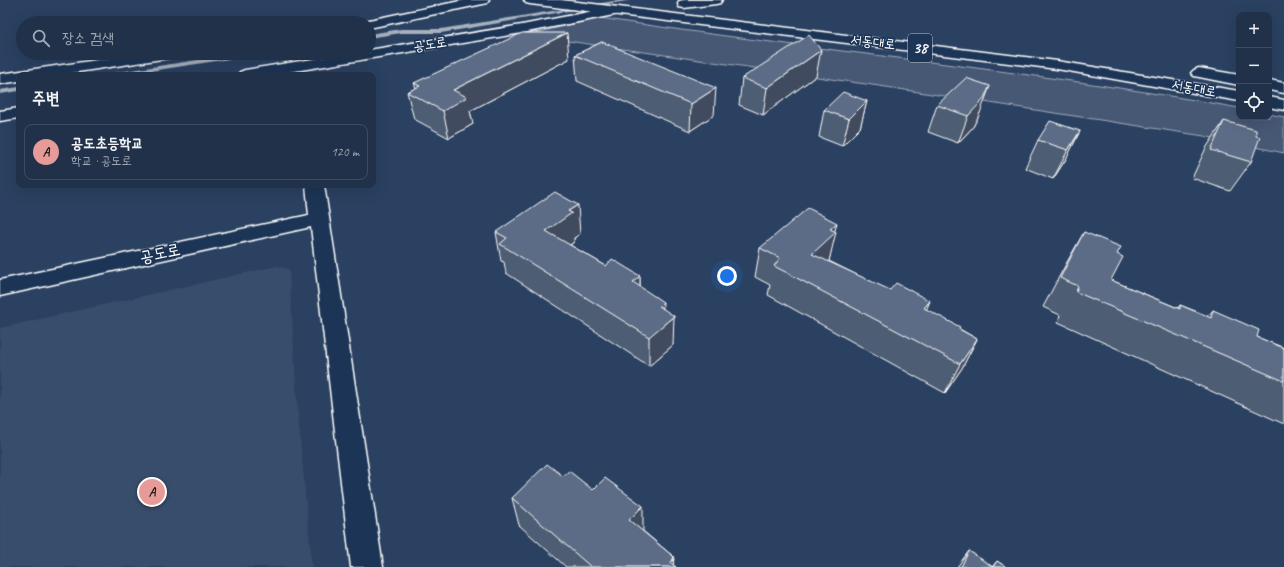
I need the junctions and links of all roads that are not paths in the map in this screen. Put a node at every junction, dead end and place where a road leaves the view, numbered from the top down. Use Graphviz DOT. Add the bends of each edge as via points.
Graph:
graph roads {
  1 [pos="483,0"];
  2 [pos="530,0"];
  3 [pos="670,2"];
  4 [pos="719,5"];
  5 [pos="607,10"];
  6 [pos="777,17"];
  7 [pos="376,23"];
  8 [pos="995,44"];
  9 [pos="1041,50"];
  10 [pos="376,53"];
  11 [pos="1072,54"];
  12 [pos="128,60"];
  13 [pos="331,60"];
  14 [pos="1188,71"];
  15 [pos="48,72"];
  16 [pos="262,72"];
  17 [pos="16,76"];
  18 [pos="0,79"];
  19 [pos="1236,79"];
  20 [pos="1272,86"];
  21 [pos="1284,88"];
  22 [pos="1236,95"];
  23 [pos="1272,103"];
  24 [pos="1284,105"];
  25 [pos="16,113"];
  26 [pos="0,116"];
  27 [pos="315,188"];
  28 [pos="320,219"];
  29 [pos="0,288"];
  30 [pos="367,567"];
  1 -- 7 [label="street, 공도로"];
  2 -- 5 [label="street, 서동대로 / 38"];
  3 -- 4 [label="street"];
  5 -- 10 [label="street, 공도로" via="520,30"];
  5 -- 22 [label="street, 서동대로 / 38" via="1057,65"];
  6 -- 8 [label="street, 서동대로 / 38"];
  9 -- 11 [label="street"];
  12 -- 15 [label="street"];
  13 -- 16 [label="street, 공도로"];
  14 -- 19 [label="street, 서동대로"];
  17 -- 18 [label="street"];
  20 -- 21 [label="street"];
  23 -- 24 [label="street"];
  25 -- 26 [label="street"];
  27 -- 28 [label="street"];
  28 -- 29 [label="street, 공도로"];
  28 -- 30 [label="street"];
}
